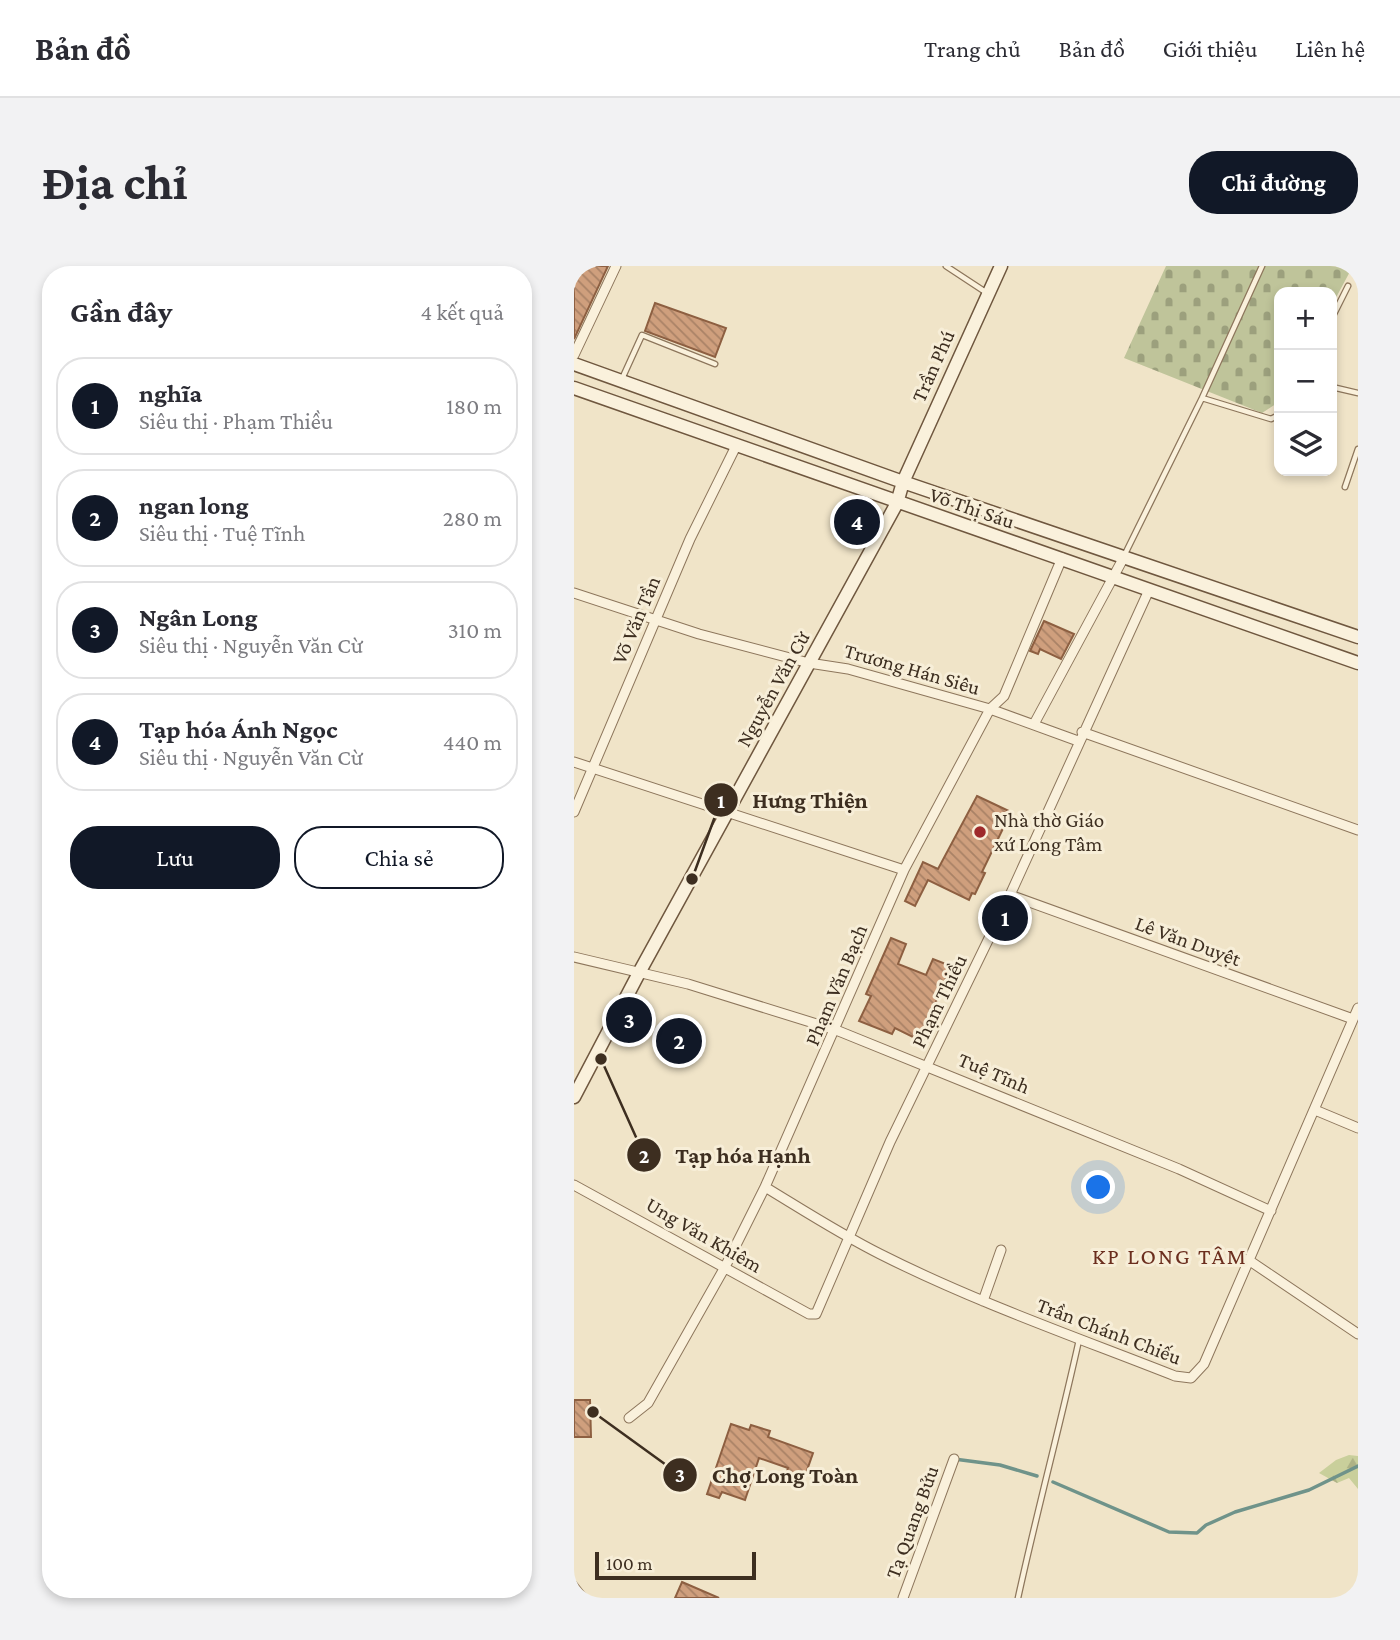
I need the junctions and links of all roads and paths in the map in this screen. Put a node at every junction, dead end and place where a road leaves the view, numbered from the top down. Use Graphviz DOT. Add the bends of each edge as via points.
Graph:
graph roads {
  1 [pos="617,266"];
  2 [pos="946,266"];
  3 [pos="1001,266"];
  4 [pos="1262,266"];
  5 [pos="1348,286"];
  6 [pos="988,294"];
  7 [pos="1337,308"];
  8 [pos="574,355"];
  9 [pos="574,364"];
  10 [pos="715,364"];
  11 [pos="621,381"];
  12 [pos="574,388"];
  13 [pos="1337,388"];
  14 [pos="1358,393"];
  15 [pos="1202,398"];
  16 [pos="1274,418"];
  17 [pos="737,444"];
  18 [pos="1358,449"];
  19 [pos="903,482"];
  20 [pos="1345,487"];
  21 [pos="898,503"];
  22 [pos="1124,557"];
  23 [pos="1062,558"];
  24 [pos="1113,575"];
  25 [pos="1149,590"];
  26 [pos="574,593"];
  27 [pos="654,621"];
  28 [pos="1358,637"];
  29 [pos="809,663"];
  30 [pos="1358,663"];
  31 [pos="990,709"];
  32 [pos="1034,724"];
  33 [pos="1080,737"];
  34 [pos="574,762"];
  35 [pos="592,768"];
  36 [pos="574,812"];
  37 [pos="727,814"];
  38 [pos="1358,830"];
  39 [pos="904,870"];
  40 [pos="1010,895"];
  41 [pos="574,957"];
  42 [pos="640,971"];
  43 [pos="1358,1008"];
  44 [pos="1353,1019"];
  45 [pos="836,1030"];
  46 [pos="927,1064"];
  47 [pos="574,1097"];
  48 [pos="1315,1110"];
  49 [pos="1358,1128"];
  50 [pos="574,1185"];
  51 [pos="765,1187"];
  52 [pos="1270,1210"];
  53 [pos="849,1238"];
  54 [pos="1001,1250"];
  55 [pos="1250,1261"];
  56 [pos="724,1267"];
  57 [pos="983,1301"];
  58 [pos="816,1314"];
  59 [pos="1358,1334"];
  60 [pos="1079,1339"];
  61 [pos="629,1418"];
  62 [pos="954,1459"];
  63 [pos="574,1584"];
  64 [pos="585,1598"];
  65 [pos="903,1598"];
  66 [pos="1018,1598"];
  1 -- 8 [label="street"];
  2 -- 6 [label="lane"];
  3 -- 6 [label="main road, Trần Phú"];
  4 -- 15 [label="lane"];
  5 -- 7 [label="lane"];
  6 -- 19 [label="main road, Trần Phú"];
  9 -- 11 [label="main road, Võ Thị Sáu"];
  10 -- 11 [label="lane" via="642,335"];
  11 -- 19 [label="main road, Võ Thị Sáu"];
  12 -- 17 [label="main road, Võ Thị Sáu"];
  13 -- 14 [label="lane"];
  15 -- 16 [label="lane"];
  15 -- 22 [label="lane"];
  17 -- 21 [label="main road, Võ Thị Sáu"];
  17 -- 27 [label="street, Võ Văn Tần"];
  18 -- 20 [label="lane"];
  19 -- 21 [label="main road, Nguyễn Văn Cừ"];
  19 -- 22 [label="main road, Võ Thị Sáu"];
  21 -- 23 [label="main road, Võ Thị Sáu"];
  21 -- 29 [label="main road, Nguyễn Văn Cừ"];
  22 -- 24 [label="street"];
  22 -- 28 [label="main road, Võ Thị Sáu"];
  23 -- 24 [label="main road, Võ Thị Sáu"];
  23 -- 31 [label="street, Phạm Văn Bạch" via="1004,696"];
  24 -- 25 [label="main road, Võ Thị Sáu"];
  24 -- 32 [label="street"];
  25 -- 30 [label="main road, Võ Thị Sáu"];
  25 -- 33 [label="street, Phạm Thiều"];
  26 -- 27 [label="street, Trương Hán Siêu"];
  27 -- 29 [label="street, Trương Hán Siêu"];
  27 -- 35 [label="street, Võ Văn Tần"];
  29 -- 31 [label="street, Trương Hán Siêu" via="848,669"];
  29 -- 37 [label="main road, Nguyễn Văn Cừ"];
  31 -- 32 [label="street, Trương Hán Siêu"];
  31 -- 39 [label="street, Phạm Văn Bạch"];
  32 -- 33 [label="street, Trương Hán Siêu"];
  33 -- 38 [label="street, Trương Hán Siêu"];
  33 -- 40 [label="street, Phạm Thiều"];
  34 -- 35 [label="street"];
  35 -- 36 [label="street, Võ Văn Tần"];
  35 -- 37 [label="street"];
  37 -- 39 [label="street"];
  37 -- 42 [label="main road, Nguyễn Văn Cừ"];
  39 -- 45 [label="street, Phạm Văn Bạch"];
  40 -- 44 [label="street, Lê Văn Duyệt"];
  40 -- 46 [label="street, Phạm Thiều"];
  41 -- 42 [label="street, Tuệ Tĩnh"];
  42 -- 45 [label="street, Tuệ Tĩnh"];
  42 -- 47 [label="main road, Nguyễn Văn Cừ"];
  43 -- 44 [label="street, Trần Chánh Chiếu"];
  44 -- 48 [label="street, Trần Chánh Chiếu"];
  45 -- 46 [label="street, Tuệ Tĩnh"];
  45 -- 51 [label="street, Phạm Văn Bạch"];
  46 -- 52 [label="street, Tuệ Tĩnh"];
  46 -- 53 [label="street, Phạm Thiều"];
  48 -- 49 [label="street"];
  48 -- 52 [label="street, Trần Chánh Chiếu"];
  50 -- 56 [label="street, Ung Văn Khiêm"];
  51 -- 53 [label="street, Trần Chánh Chiếu"];
  51 -- 56 [label="street, Phạm Văn Bạch"];
  52 -- 55 [label="street, Trần Chánh Chiếu"];
  53 -- 57 [label="street, Trần Chánh Chiếu"];
  53 -- 58 [label="street, Phạm Thiều"];
  54 -- 57 [label="street"];
  55 -- 59 [label="street"];
  55 -- 60 [label="street, Trần Chánh Chiếu" via="1196,1376 1183,1379"];
  56 -- 58 [label="street, Ung Văn Khiêm"];
  56 -- 61 [label="street, Phạm Văn Bạch" via="643,1409"];
  57 -- 60 [label="street, Trần Chánh Chiếu"];
  60 -- 66 [label="lane"];
  62 -- 65 [label="street, Tạ Quang Bửu"];
  63 -- 64 [label="lane"];
}
